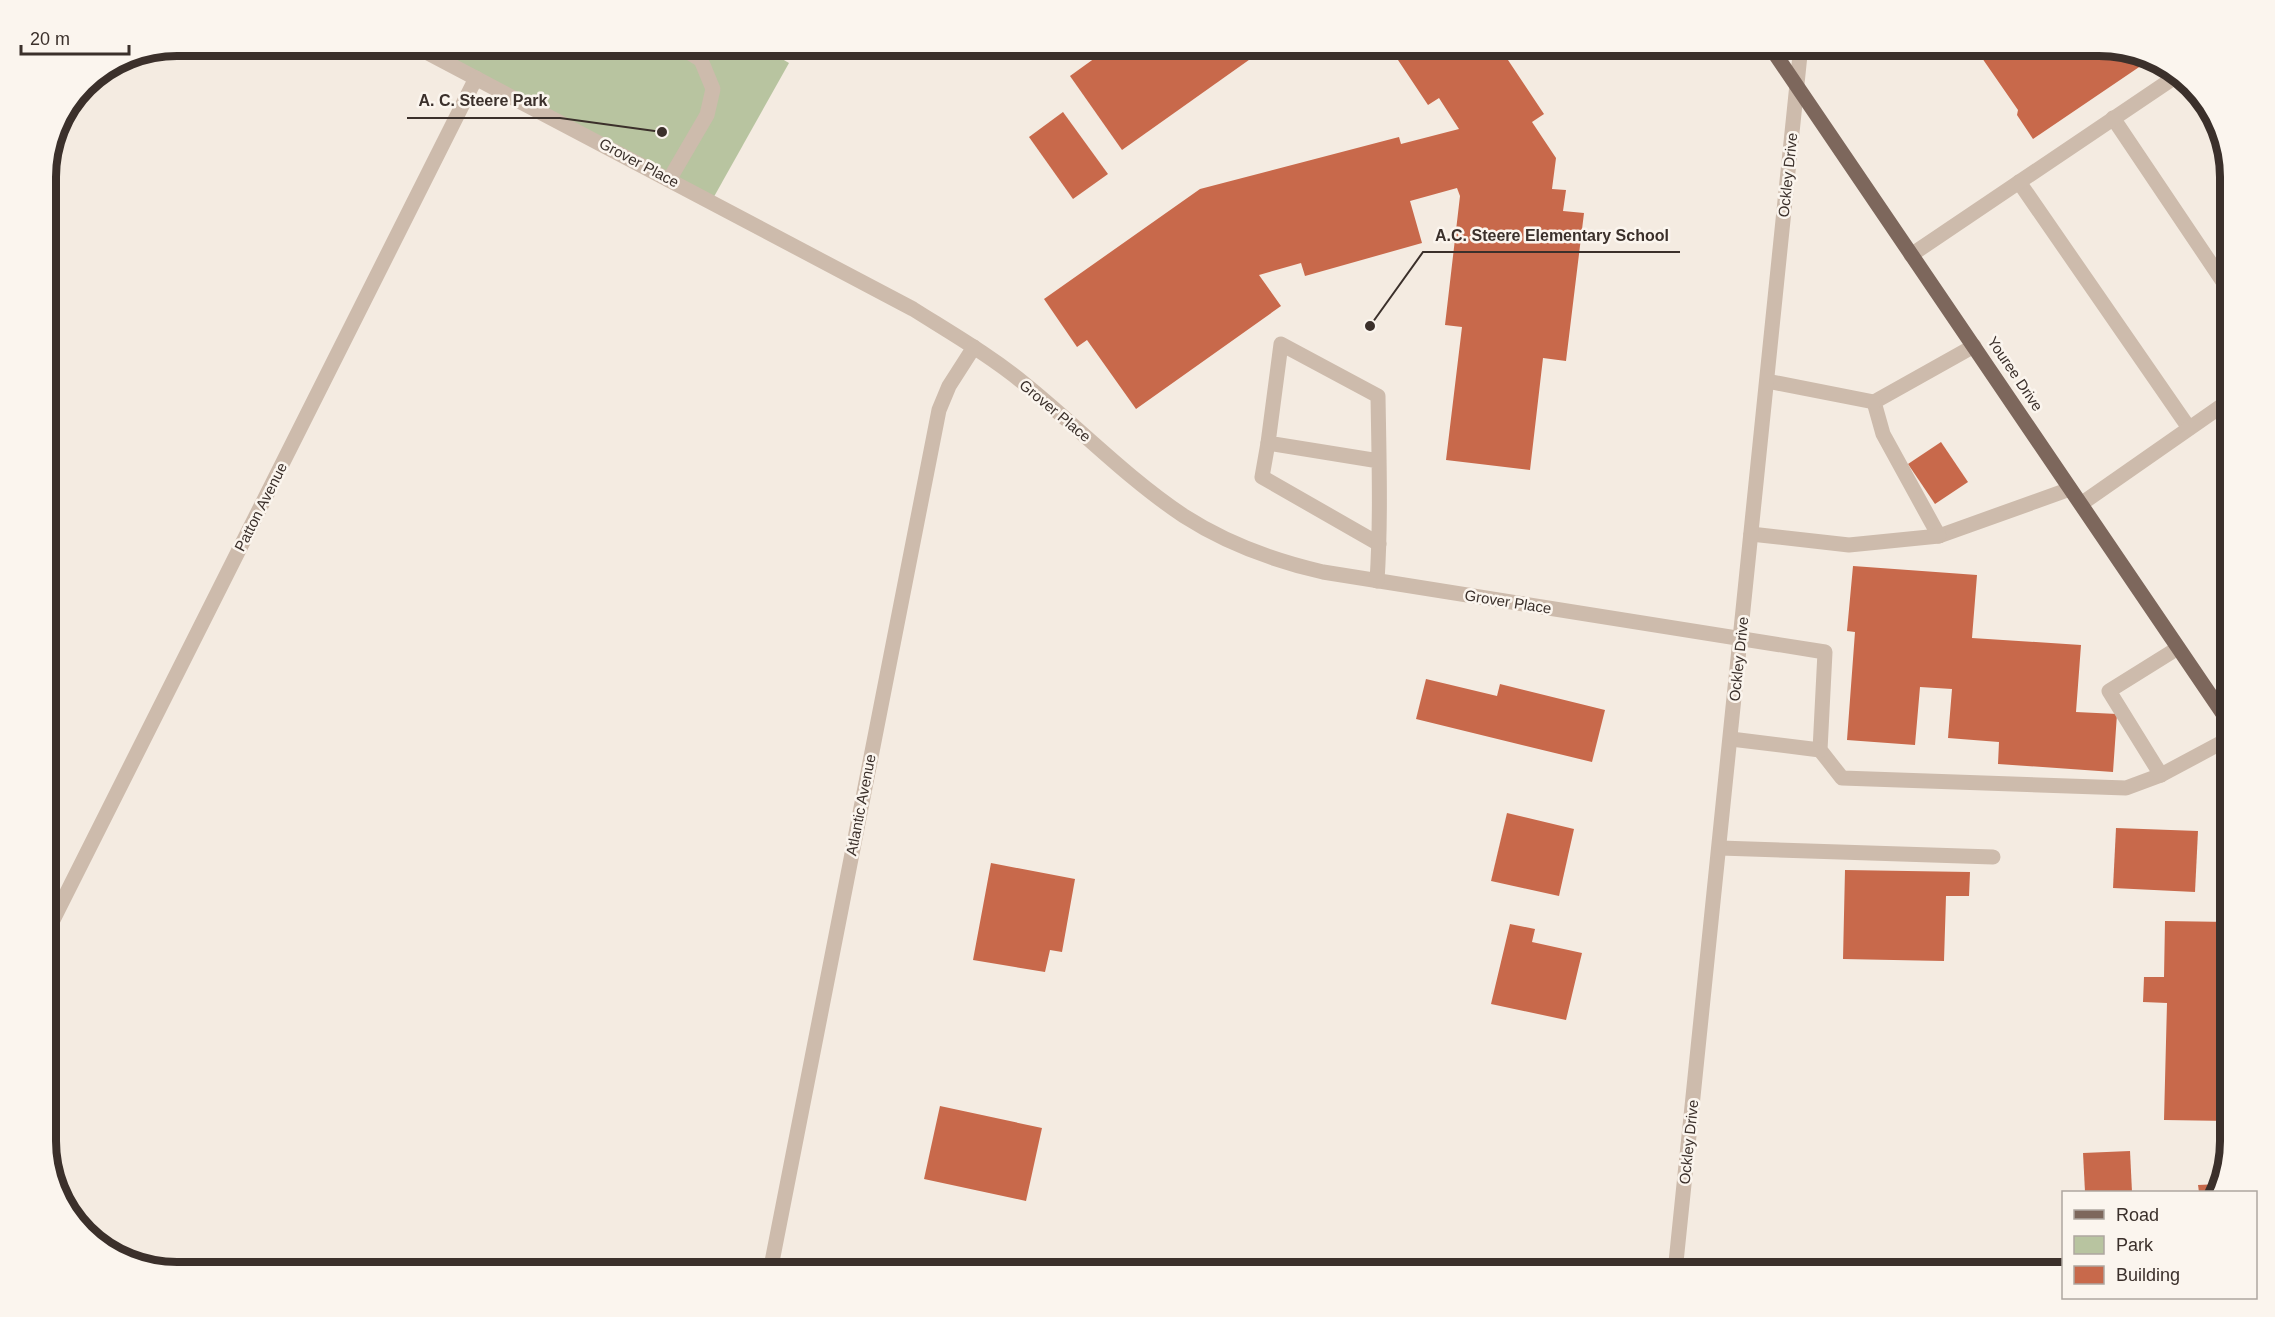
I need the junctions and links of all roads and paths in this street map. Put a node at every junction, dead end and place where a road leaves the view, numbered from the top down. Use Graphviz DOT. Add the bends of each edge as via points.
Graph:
graph roads {
  1 [pos="434,56"];
  2 [pos="695,56"];
  3 [pos="1777,56"];
  4 [pos="1800,56"];
  5 [pos="476,78"];
  6 [pos="2171,80"];
  7 [pos="1797,86"];
  8 [pos="2113,118"];
  9 [pos="669,180"];
  10 [pos="2019,182"];
  11 [pos="1911,255"];
  12 [pos="2219,276"];
  13 [pos="1974,346"];
  14 [pos="974,347"];
  15 [pos="1767,381"];
  16 [pos="1874,402"];
  17 [pos="2219,407"];
  18 [pos="2189,428"];
  19 [pos="1268,443"];
  20 [pos="1379,461"];
  21 [pos="2070,489"];
  22 [pos="2080,504"];
  23 [pos="1751,534"];
  24 [pos="1939,536"];
  25 [pos="1379,544"];
  26 [pos="1377,581"];
  27 [pos="1741,639"];
  28 [pos="2178,648"];
  29 [pos="2220,709"];
  30 [pos="1731,739"];
  31 [pos="2220,744"];
  32 [pos="1820,750"];
  33 [pos="2161,776"];
  34 [pos="1720,848"];
  35 [pos="1993,856"];
  36 [pos="56,914"];
  37 [pos="772,1262"];
  38 [pos="1676,1262"];
  1 -- 5 [label="street, Grover Place"];
  2 -- 9 [label="street" via="701,60 712,89 706,115"];
  3 -- 7 [label="main road, Youree Drive"];
  4 -- 7 [label="street, Ockley Drive"];
  5 -- 9 [label="street, Grover Place"];
  5 -- 36 [label="street, Patton Avenue"];
  6 -- 8 [label="street"];
  7 -- 11 [label="main road, Youree Drive"];
  7 -- 15 [label="street, Ockley Drive"];
  8 -- 10 [label="street"];
  8 -- 12 [label="street"];
  9 -- 14 [label="street, Grover Place" via="913,309"];
  10 -- 11 [label="street"];
  10 -- 18 [label="street"];
  11 -- 13 [label="main road, Youree Drive"];
  13 -- 16 [label="street"];
  13 -- 21 [label="main road, Youree Drive"];
  14 -- 26 [label="street, Grover Place" via="1026,384 1124,470 1216,534 1283,563"];
  14 -- 37 [label="street, Atlantic Avenue" via="939,410"];
  15 -- 16 [label="street"];
  15 -- 23 [label="street, Ockley Drive"];
  16 -- 24 [label="street" via="1883,434"];
  17 -- 18 [label="street"];
  18 -- 22 [label="street"];
  19 -- 20 [label="street"];
  19 -- 20 [label="street" via="1281,344 1378,396"];
  19 -- 25 [label="street" via="1262,477"];
  20 -- 25 [label="street"];
  21 -- 22 [label="main road, Youree Drive"];
  21 -- 24 [label="street"];
  22 -- 28 [label="main road, Youree Drive"];
  23 -- 24 [label="street" via="1849,545"];
  23 -- 27 [label="street, Ockley Drive"];
  25 -- 26 [label="street"];
  26 -- 27 [label="street, Grover Place"];
  27 -- 30 [label="street, Ockley Drive"];
  27 -- 32 [label="street, Grover Place" via="1826,652"];
  28 -- 29 [label="main road, Youree Drive"];
  28 -- 33 [label="street" via="2109,691"];
  30 -- 32 [label="street"];
  30 -- 34 [label="street, Ockley Drive"];
  31 -- 33 [label="street"];
  32 -- 33 [label="street" via="1842,778 2126,788"];
  34 -- 35 [label="street"];
  34 -- 38 [label="street, Ockley Drive"];
}
